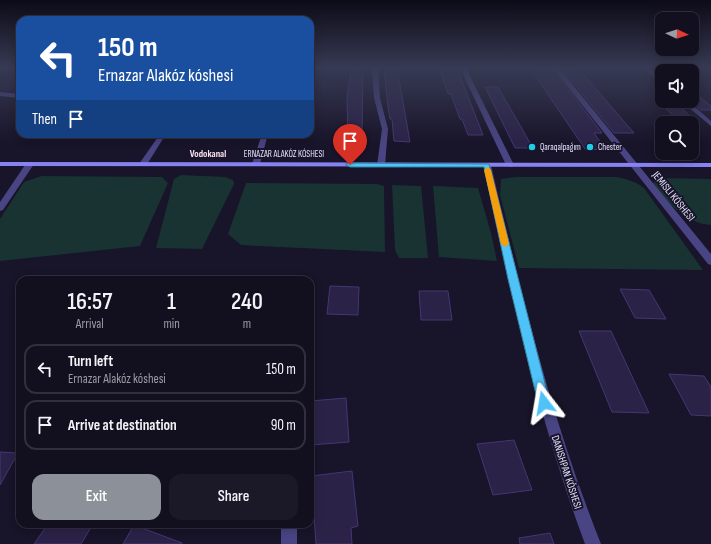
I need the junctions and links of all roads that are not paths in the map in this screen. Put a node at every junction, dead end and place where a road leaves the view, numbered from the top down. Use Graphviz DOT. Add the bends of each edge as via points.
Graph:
graph roads {
  1 [pos="377,93"];
  2 [pos="475,93"];
  3 [pos="576,93"];
  4 [pos="0,94"];
  5 [pos="16,96"];
  6 [pos="692,108"];
  7 [pos="711,124"];
  8 [pos="160,138"];
  9 [pos="264,138"];
  10 [pos="0,164"];
  11 [pos="30,164"];
  12 [pos="143,164"];
  13 [pos="256,164"];
  14 [pos="381,165"];
  15 [pos="487,165"];
  16 [pos="510,165"];
  17 [pos="634,165"];
  18 [pos="711,165"];
  19 [pos="0,208"];
  20 [pos="711,262"];
  21 [pos="289,528"];
  22 [pos="289,544"];
  23 [pos="593,544"];
  1 -- 14 [label="street" via="385,129"];
  2 -- 16 [label="street"];
  3 -- 17 [label="street, JEMISLI KÓSHESI"];
  4 -- 5 [label="street"];
  6 -- 7 [label="street"];
  8 -- 12 [label="street"];
  9 -- 13 [label="street"];
  10 -- 11 [label="main road, ERNAZAR ALAKÓZ KÓSHESI"];
  11 -- 12 [label="main road, ERNAZAR ALAKÓZ KÓSHESI"];
  11 -- 19 [label="street"];
  12 -- 13 [label="main road, ERNAZAR ALAKÓZ KÓSHESI"];
  13 -- 14 [label="main road, ERNAZAR ALAKÓZ KÓSHESI"];
  14 -- 15 [label="main road, ERNAZAR ALAKÓZ KÓSHESI"];
  15 -- 16 [label="main road, ERNAZAR ALAKÓZ KÓSHESI"];
  15 -- 23 [label="street" via="544,403"];
  16 -- 17 [label="main road, ERNAZAR ALAKÓZ KÓSHESI"];
  17 -- 18 [label="main road, ERNAZAR ALAKÓZ KÓSHESI"];
  17 -- 20 [label="street, JEMISLI KÓSHESI"];
  21 -- 22 [label="street"];
}
